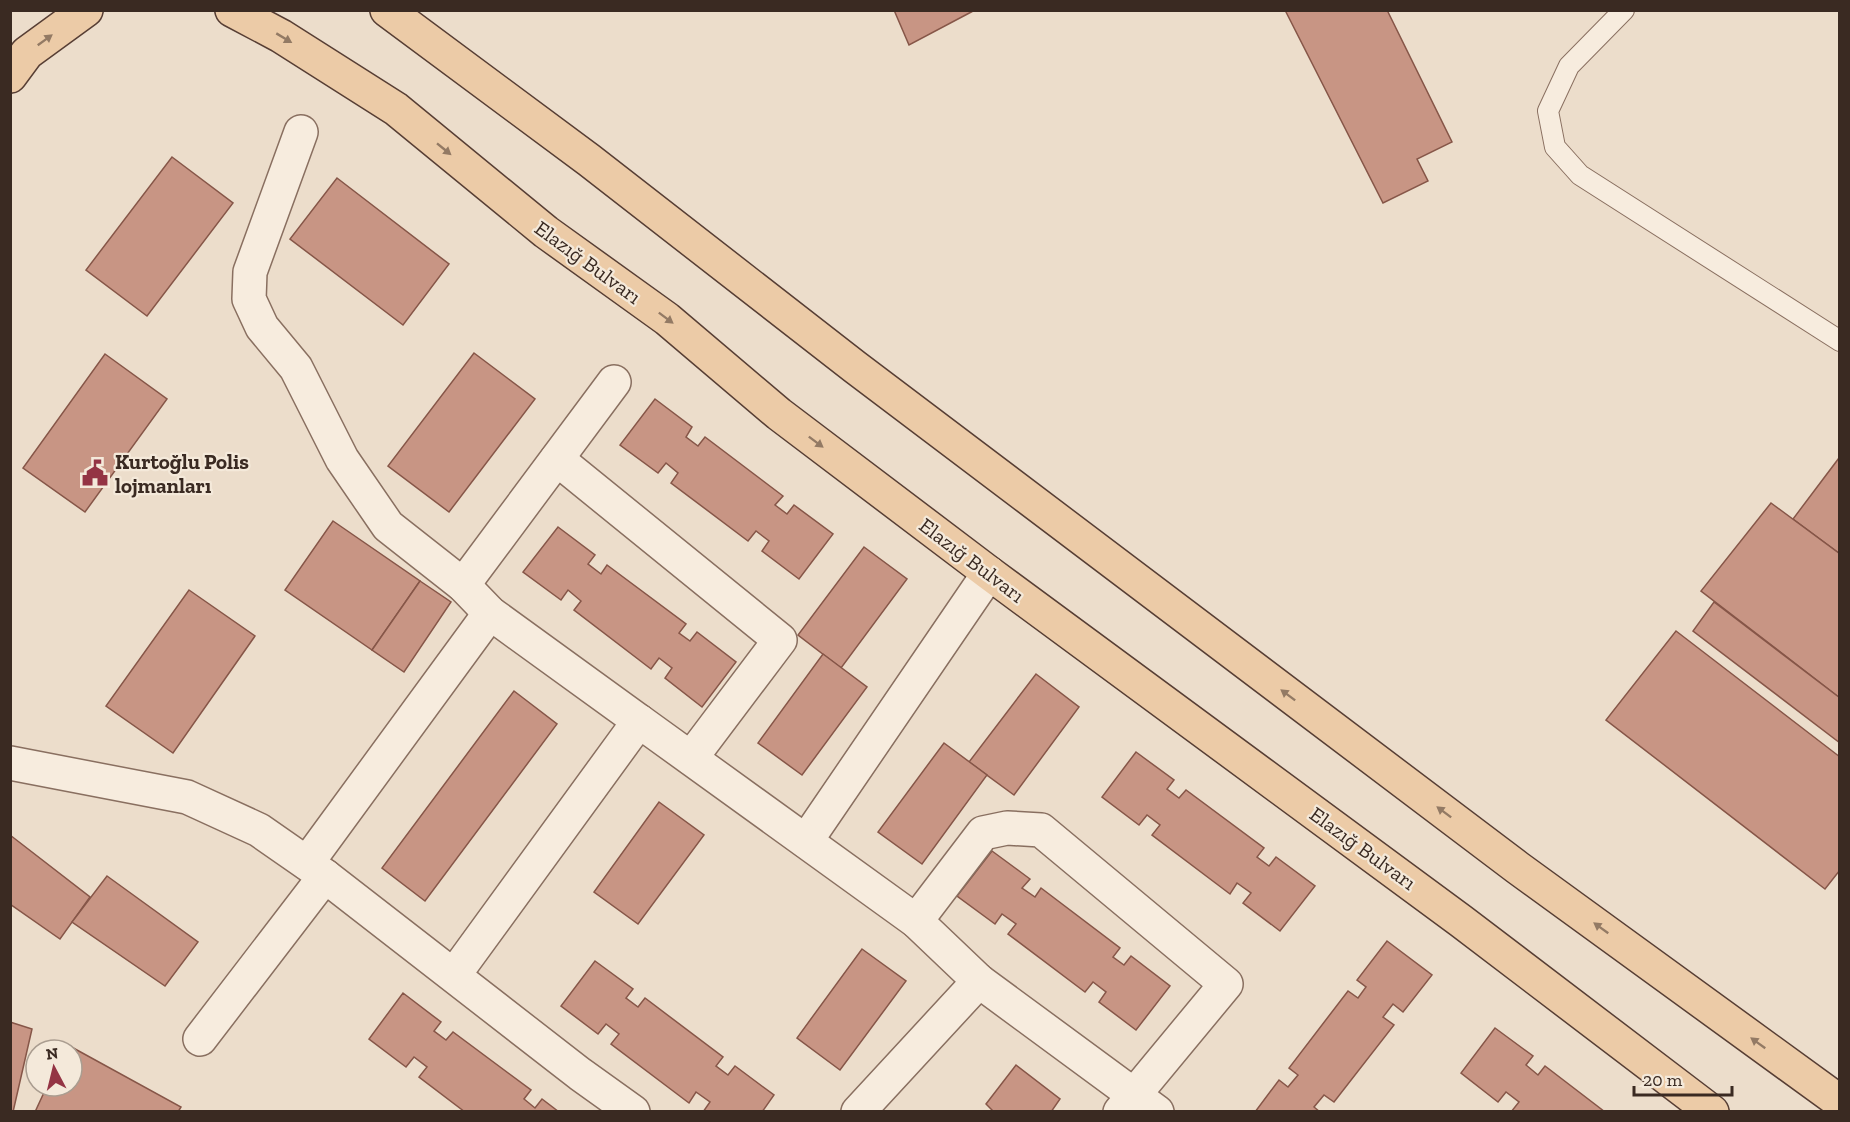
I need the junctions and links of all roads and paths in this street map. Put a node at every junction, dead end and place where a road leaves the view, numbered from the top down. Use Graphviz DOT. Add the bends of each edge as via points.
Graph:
graph roads {
  1 [pos="86,10"];
  2 [pos="232,10"];
  3 [pos="387,10"];
  4 [pos="1624,10"];
  5 [pos="10,76"];
  6 [pos="301,132"];
  7 [pos="1839,341"];
  8 [pos="614,382"];
  9 [pos="557,459"];
  10 [pos="989,573"];
  11 [pos="463,585"];
  12 [pos="490,613"];
  13 [pos="639,721"];
  14 [pos="691,758"];
  15 [pos="10,763"];
  16 [pos="806,841"];
  17 [pos="316,869"];
  18 [pos="916,921"];
  19 [pos="454,975"];
  20 [pos="979,981"];
  21 [pos="200,1039"];
  22 [pos="1839,1102"];
  23 [pos="1137,1106"];
  24 [pos="633,1112"];
  25 [pos="858,1112"];
  26 [pos="1712,1112"];
  5 -- 1 [label="main road, one-way" via="27,53"];
  2 -- 10 [label="main road, Elazığ Bulvarı, one-way" via="281,36 396,109 546,232 667,319 779,414"];
  22 -- 3 [label="main road, one-way" via="1518,868"];
  4 -- 7 [label="lane" via="1569,66 1548,111 1555,147 1580,175"];
  6 -- 11 [label="street" via="250,272 249,299 262,327 296,368 342,459 388,526"];
  8 -- 9 [label="street"];
  9 -- 11 [label="street"];
  9 -- 14 [label="street" via="780,640"];
  10 -- 16 [label="street"];
  10 -- 26 [label="main road, Elazığ Bulvarı" via="1461,921"];
  11 -- 12 [label="street"];
  12 -- 13 [label="street"];
  12 -- 17 [label="street"];
  13 -- 14 [label="street"];
  13 -- 19 [label="street"];
  14 -- 16 [label="street"];
  15 -- 17 [label="street" via="187,796 259,830"];
  16 -- 18 [label="street"];
  17 -- 19 [label="street"];
  17 -- 21 [label="street"];
  18 -- 20 [label="street"];
  18 -- 23 [label="street" via="983,833 1007,828 1041,830 1226,984"];
  19 -- 24 [label="street"];
  20 -- 23 [label="street"];
  20 -- 25 [label="street"];
}
